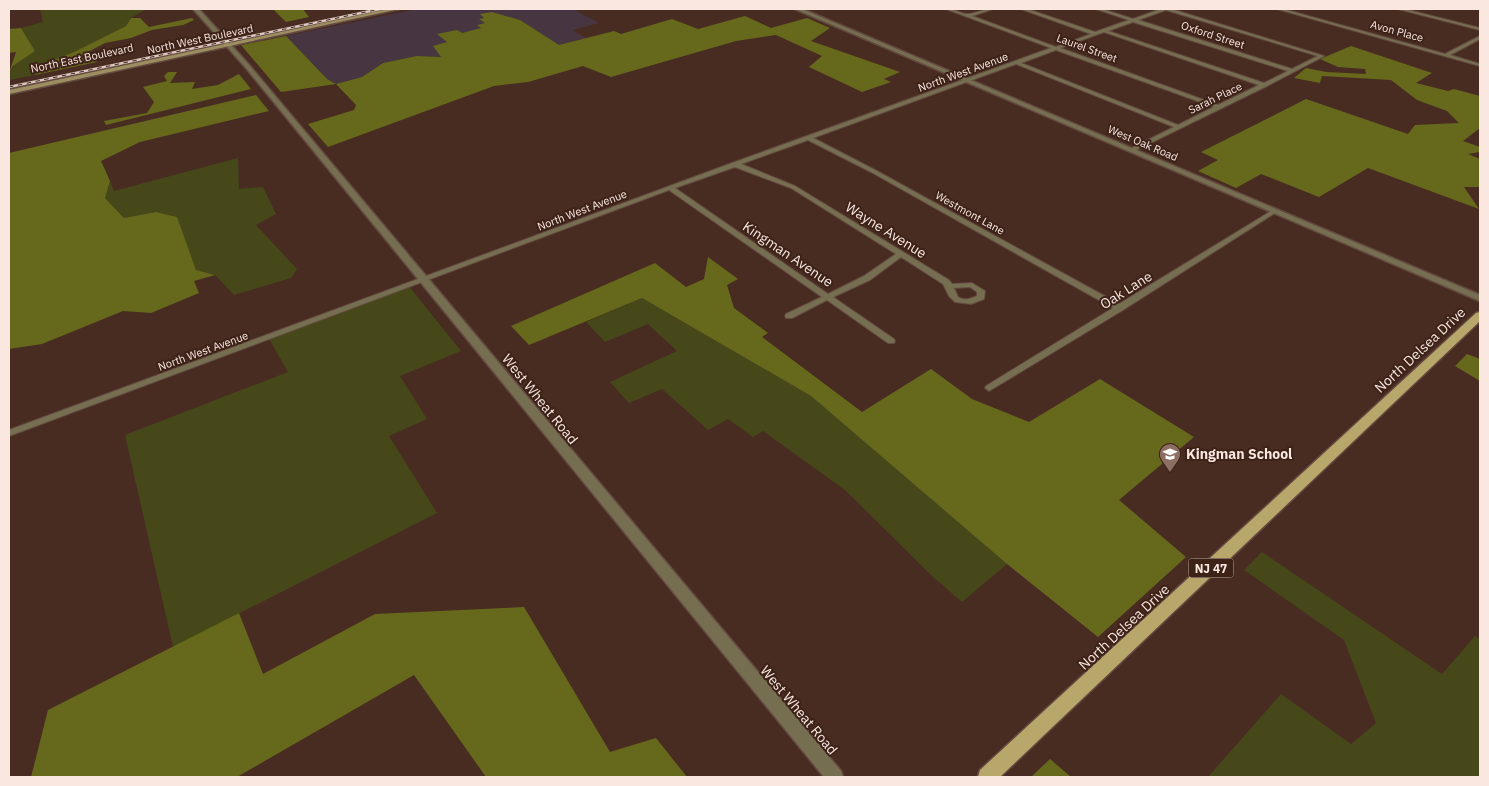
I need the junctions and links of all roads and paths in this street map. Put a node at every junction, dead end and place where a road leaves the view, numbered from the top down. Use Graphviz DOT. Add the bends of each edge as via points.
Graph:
graph roads {
  1 [pos="196,9"];
  2 [pos="365,9"];
  3 [pos="396,9"];
  4 [pos="798,9"];
  5 [pos="948,9"];
  6 [pos="991,9"];
  7 [pos="1023,9"];
  8 [pos="1098,9"];
  9 [pos="1165,9"];
  10 [pos="1279,9"];
  11 [pos="1400,9"];
  12 [pos="968,16"];
  13 [pos="1133,20"];
  14 [pos="1480,29"];
  15 [pos="1104,31"];
  16 [pos="1096,34"];
  17 [pos="1480,37"];
  18 [pos="225,42"];
  19 [pos="1057,48"];
  20 [pos="1447,55"];
  21 [pos="1017,63"];
  22 [pos="1480,65"];
  23 [pos="1293,71"];
  24 [pos="968,81"];
  25 [pos="9,84"];
  26 [pos="1265,85"];
  27 [pos="9,92"];
  28 [pos="1218,107"];
  29 [pos="1179,127"];
  30 [pos="808,138"];
  31 [pos="1132,150"];
  32 [pos="734,164"];
  33 [pos="670,188"];
  34 [pos="1275,211"];
  35 [pos="901,254"];
  36 [pos="423,281"];
  37 [pos="952,286"];
  38 [pos="827,296"];
  39 [pos="1480,298"];
  40 [pos="1120,308"];
  41 [pos="1480,315"];
  42 [pos="790,316"];
  43 [pos="891,342"];
  44 [pos="989,388"];
  45 [pos="9,433"];
  46 [pos="835,777"];
  47 [pos="987,777"];
  1 -- 18 [label="street, West Wheat Road"];
  2 -- 18 [label="main road, North East Boulevard"];
  3 -- 18 [label="main road, North West Boulevard"];
  4 -- 24 [label="street, West Oak Road"];
  5 -- 12 [label="street, Laurel Street"];
  6 -- 12 [label="street"];
  7 -- 16 [label="street"];
  8 -- 13 [label="street, Oxford Street"];
  9 -- 13 [label="street, North West Avenue"];
  9 -- 23 [label="street, Sarah Place" via="1322,56"];
  10 -- 20 [label="street, Avon Place"];
  11 -- 14 [label="street"];
  12 -- 19 [label="street, Laurel Street"];
  13 -- 15 [label="street, North West Avenue"];
  13 -- 23 [label="street, Oxford Street"];
  15 -- 16 [label="street, North West Avenue"];
  15 -- 26 [label="street"];
  16 -- 19 [label="street, North West Avenue"];
  17 -- 20 [label="street"];
  18 -- 25 [label="main road, North East Boulevard"];
  18 -- 27 [label="main road, North West Boulevard"];
  18 -- 36 [label="street, West Wheat Road"];
  19 -- 21 [label="street, North West Avenue"];
  19 -- 28 [label="street, Laurel Street"];
  20 -- 22 [label="street, Avon Place"];
  21 -- 24 [label="street, North West Avenue"];
  21 -- 29 [label="street"];
  23 -- 26 [label="street, Sarah Place"];
  24 -- 30 [label="street, North West Avenue"];
  24 -- 31 [label="street, West Oak Road"];
  26 -- 28 [label="street, Sarah Place"];
  28 -- 29 [label="street, Sarah Place"];
  29 -- 31 [label="street, Sarah Place"];
  30 -- 32 [label="street, North West Avenue"];
  30 -- 40 [label="street, Westmont Lane"];
  31 -- 34 [label="street, West Oak Road"];
  32 -- 33 [label="street, North West Avenue"];
  32 -- 35 [label="street, Wayne Avenue" via="794,187"];
  33 -- 36 [label="street, North West Avenue"];
  33 -- 38 [label="street, Kingman Avenue"];
  34 -- 39 [label="street, West Oak Road"];
  34 -- 40 [label="street, Oak Lane"];
  35 -- 37 [label="street, Wayne Avenue" via="946,282 955,299 971,302 982,297 979,288 972,285"];
  35 -- 38 [label="street" via="875,274"];
  36 -- 45 [label="street, North West Avenue"];
  36 -- 46 [label="street, West Wheat Road"];
  38 -- 42 [label="street"];
  38 -- 43 [label="street, Kingman Avenue"];
  40 -- 44 [label="street, Oak Lane"];
  41 -- 47 [label="main road, North Delsea Drive / NJ 47"];
}
